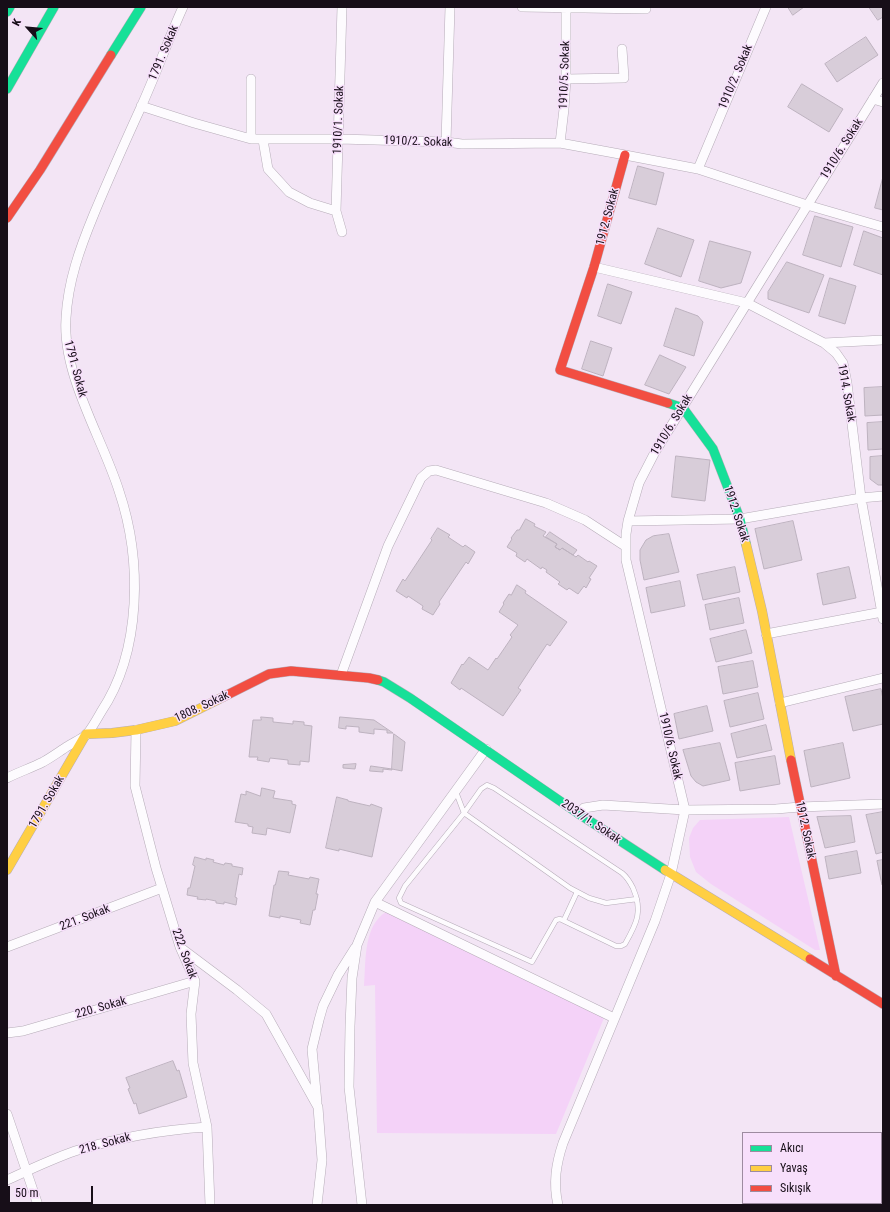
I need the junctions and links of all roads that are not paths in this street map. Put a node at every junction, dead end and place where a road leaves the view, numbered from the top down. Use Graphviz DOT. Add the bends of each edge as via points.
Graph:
graph roads {
  1 [pos="10,7"];
  2 [pos="54,7"];
  3 [pos="141,7"];
  4 [pos="183,7"];
  5 [pos="342,7"];
  6 [pos="450,7"];
  7 [pos="522,7"];
  8 [pos="766,7"];
  9 [pos="566,8"];
  10 [pos="646,9"];
  11 [pos="7,12"];
  12 [pos="622,49"];
  13 [pos="251,79"];
  14 [pos="566,79"];
  15 [pos="883,83"];
  16 [pos="7,89"];
  17 [pos="873,99"];
  18 [pos="883,102"];
  19 [pos="141,106"];
  20 [pos="251,139"];
  21 [pos="339,139"];
  22 [pos="263,140"];
  23 [pos="446,142"];
  24 [pos="560,142"];
  25 [pos="625,155"];
  26 [pos="698,169"];
  27 [pos="807,205"];
  28 [pos="336,211"];
  29 [pos="7,218"];
  30 [pos="883,227"];
  31 [pos="342,232"];
  32 [pos="594,268"];
  33 [pos="747,303"];
  34 [pos="883,340"];
  35 [pos="824,343"];
  36 [pos="683,408"];
  37 [pos="883,496"];
  38 [pos="861,498"];
  39 [pos="740,519"];
  40 [pos="628,521"];
  41 [pos="625,546"];
  42 [pos="882,615"];
  43 [pos="766,634"];
  44 [pos="291,671"];
  45 [pos="341,675"];
  46 [pos="883,678"];
  47 [pos="780,703"];
  48 [pos="136,730"];
  49 [pos="86,734"];
  50 [pos="486,749"];
  51 [pos="7,778"];
  52 [pos="456,792"];
  53 [pos="883,804"];
  54 [pos="800,807"];
  55 [pos="685,810"];
  56 [pos="464,813"];
  57 [pos="579,814"];
  58 [pos="7,870"];
  59 [pos="671,874"];
  60 [pos="162,888"];
  61 [pos="577,892"];
  62 [pos="637,899"];
  63 [pos="375,902"];
  64 [pos="564,920"];
  65 [pos="357,945"];
  66 [pos="7,947"];
  67 [pos="180,947"];
  68 [pos="836,976"];
  69 [pos="195,981"];
  70 [pos="883,1004"];
  71 [pos="614,1018"];
  72 [pos="7,1033"];
  73 [pos="318,1107"];
  74 [pos="7,1114"];
  75 [pos="207,1127"];
  76 [pos="27,1171"];
  77 [pos="7,1180"];
  78 [pos="38,1205"];
  79 [pos="210,1205"];
  80 [pos="317,1205"];
  81 [pos="362,1205"];
  82 [pos="558,1205"];
  1 -- 11 [label="main road"];
  2 -- 16 [label="main road"];
  3 -- 29 [label="main road" via="40,170"];
  4 -- 19 [label="street, 1791. Sokak"];
  5 -- 21 [label="street, 1910/1. Sokak"];
  6 -- 23 [label="street"];
  7 -- 9 [label="street"];
  8 -- 26 [label="street, 1910/2. Sokak"];
  9 -- 10 [label="street"];
  9 -- 14 [label="street, 1910/5. Sokak"];
  12 -- 14 [label="street" via="624,78"];
  13 -- 20 [label="street"];
  14 -- 24 [label="street, 1910/5. Sokak"];
  15 -- 17 [label="street, 1910/6. Sokak"];
  17 -- 18 [label="street"];
  17 -- 27 [label="street, 1910/6. Sokak"];
  19 -- 20 [label="street, 1910/2. Sokak"];
  19 -- 49 [label="street, 1791. Sokak" via="112,168 80,248 70,283 66,316 65,329 72,365 119,490 133,550 134,611 129,641 110,698"];
  20 -- 22 [label="street, 1910/2. Sokak"];
  21 -- 22 [label="street, 1910/2. Sokak"];
  21 -- 23 [label="street, 1910/2. Sokak"];
  21 -- 28 [label="street, 1910/1. Sokak"];
  22 -- 28 [label="street" via="268,169 289,192 310,203"];
  23 -- 24 [label="street, 1910/2. Sokak"];
  24 -- 25 [label="street, 1910/2. Sokak"];
  25 -- 26 [label="street, 1910/2. Sokak"];
  25 -- 32 [label="main road, 1912. Sokak"];
  26 -- 27 [label="street, 1910/2. Sokak"];
  27 -- 30 [label="street, 1910/2. Sokak"];
  27 -- 33 [label="street, 1910/6. Sokak"];
  28 -- 31 [label="street, 1910/1. Sokak"];
  32 -- 33 [label="street, 1914. Sokak"];
  32 -- 36 [label="main road, 1912. Sokak" via="560,370"];
  33 -- 35 [label="street, 1914. Sokak"];
  33 -- 36 [label="street, 1910/6. Sokak"];
  34 -- 35 [label="street"];
  35 -- 38 [label="street, 1914. Sokak" via="836,353 842,363 848,390"];
  36 -- 39 [label="main road, 1912. Sokak" via="713,449"];
  36 -- 40 [label="street, 1910/6. Sokak" via="639,483"];
  37 -- 38 [label="street"];
  38 -- 39 [label="street"];
  38 -- 42 [label="street, 1914. Sokak"];
  39 -- 40 [label="street"];
  39 -- 43 [label="main road, 1912. Sokak"];
  40 -- 41 [label="street, 1910/6. Sokak"];
  41 -- 45 [label="street" via="585,520 546,503 436,470 428,471 421,478 388,546"];
  41 -- 55 [label="street, 1910/6. Sokak" via="626,560"];
  42 -- 43 [label="street"];
  43 -- 47 [label="main road, 1912. Sokak"];
  44 -- 45 [label="main road, 2037/1. Sokak"];
  44 -- 48 [label="main road, 1808. Sokak" via="269,674 175,721"];
  45 -- 50 [label="main road, 2037/1. Sokak" via="384,682"];
  46 -- 47 [label="street"];
  47 -- 54 [label="main road, 1912. Sokak"];
  48 -- 49 [label="main road, 1808. Sokak" via="112,734"];
  48 -- 60 [label="street, 222. Sokak" via="135,786"];
  49 -- 51 [label="street, 1791. Sokak" via="44,761"];
  49 -- 58 [label="main road, 1791. Sokak"];
  50 -- 52 [label="street"];
  50 -- 57 [label="main road, 2037/1. Sokak"];
  52 -- 56 [label="lane"];
  52 -- 63 [label="street"];
  53 -- 54 [label="street"];
  54 -- 55 [label="street"];
  54 -- 68 [label="main road, 1912. Sokak"];
  55 -- 57 [label="street" via="604,805 584,808"];
  55 -- 59 [label="street"];
  56 -- 61 [label="lane"];
  56 -- 62 [label="lane" via="481,789 490,785 622,873 628,878"];
  56 -- 64 [label="lane" via="401,892 401,903 532,962 556,920"];
  57 -- 59 [label="main road, 2037/1. Sokak"];
  59 -- 68 [label="main road, 2037/1. Sokak"];
  59 -- 71 [label="street" via="655,921"];
  60 -- 66 [label="street, 221. Sokak"];
  60 -- 67 [label="street, 222. Sokak"];
  61 -- 62 [label="lane" via="606,903"];
  61 -- 64 [label="lane"];
  62 -- 64 [label="lane" via="639,914 629,938 621,946 616,946"];
  63 -- 65 [label="street"];
  63 -- 71 [label="street"];
  65 -- 73 [label="street" via="324,1006 312,1049"];
  65 -- 81 [label="street" via="352,978 349,1087"];
  67 -- 69 [label="street, 222. Sokak"];
  67 -- 73 [label="street" via="266,1014"];
  68 -- 70 [label="main road, 2037/1. Sokak"];
  69 -- 72 [label="street, 220. Sokak" via="23,1031"];
  69 -- 75 [label="street, 222. Sokak" via="191,1014 194,1063"];
  71 -- 82 [label="street" via="557,1161 555,1178"];
  73 -- 80 [label="street" via="322,1160"];
  74 -- 76 [label="street"];
  75 -- 76 [label="street, 218. Sokak" via="166,1130 124,1138 74,1152"];
  75 -- 79 [label="street, 222. Sokak"];
  76 -- 77 [label="street, 218. Sokak"];
  76 -- 78 [label="street"];
}
